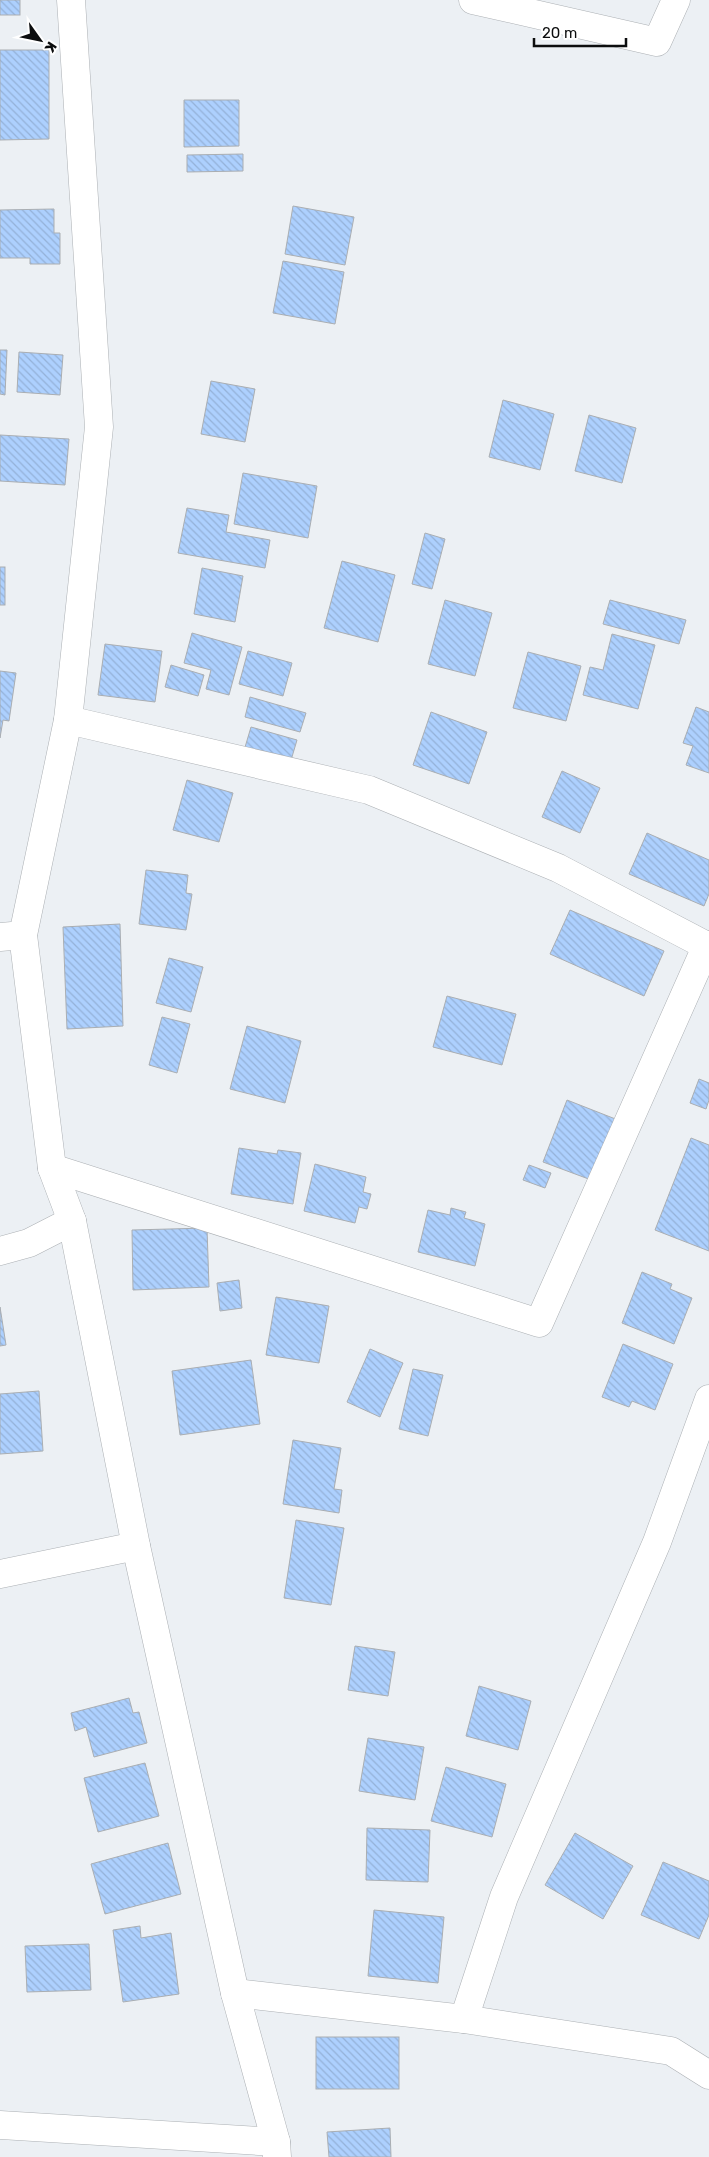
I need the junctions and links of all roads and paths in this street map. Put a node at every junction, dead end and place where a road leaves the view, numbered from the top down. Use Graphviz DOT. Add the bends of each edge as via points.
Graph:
graph roads {
  1 [pos="71,0"];
  2 [pos="474,0"];
  3 [pos="676,0"];
  4 [pos="68,720"];
  5 [pos="11,936"];
  6 [pos="708,946"];
  7 [pos="52,1168"];
  8 [pos="72,1221"];
  9 [pos="0,1251"];
  10 [pos="709,1399"];
  11 [pos="136,1546"];
  12 [pos="0,1574"];
  13 [pos="235,1993"];
  14 [pos="464,2019"];
  15 [pos="709,2075"];
  16 [pos="0,2124"];
  17 [pos="276,2150"];
  1 -- 4 [label="street" via="99,428"];
  2 -- 3 [label="street" via="657,42"];
  4 -- 5 [label="street"];
  4 -- 6 [label="street" via="369,790 558,868"];
  5 -- 7 [label="street"];
  6 -- 7 [label="street" via="539,1323"];
  7 -- 8 [label="street"];
  8 -- 9 [label="street" via="30,1243"];
  8 -- 11 [label="street"];
  10 -- 14 [label="street" via="657,1542 504,1897"];
  11 -- 12 [label="street"];
  11 -- 13 [label="street"];
  13 -- 14 [label="street"];
  13 -- 17 [label="street"];
  14 -- 15 [label="street" via="671,2051"];
  16 -- 17 [label="street"];
}
